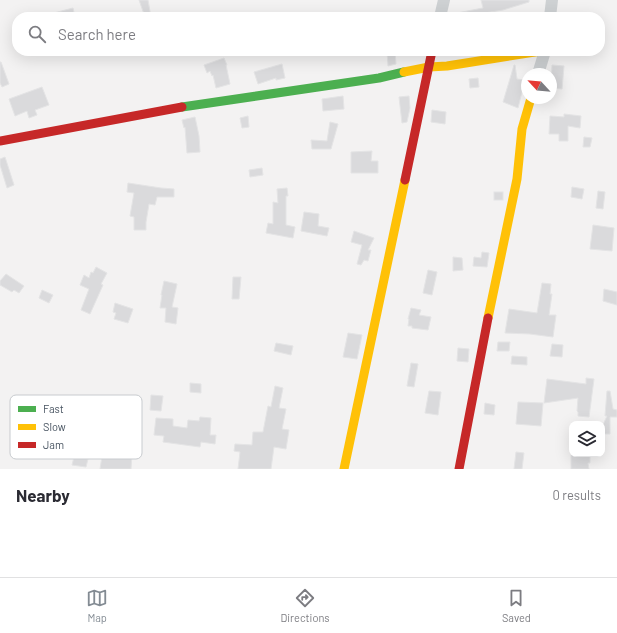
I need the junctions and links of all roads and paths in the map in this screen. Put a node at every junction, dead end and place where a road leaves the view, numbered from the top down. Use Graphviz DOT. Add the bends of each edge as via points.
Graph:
graph roads {
  1 [pos="444,0"];
  2 [pos="552,0"];
  3 [pos="441,12"];
  4 [pos="551,12"];
  5 [pos="431,56"];
  6 [pos="510,56"];
  7 [pos="543,56"];
  8 [pos="429,67"];
  9 [pos="540,68"];
  10 [pos="529,104"];
  11 [pos="0,141"];
  12 [pos="344,469"];
  13 [pos="459,469"];
  1 -- 3 [label="street"];
  2 -- 4 [label="street"];
  5 -- 8 [label="street"];
  6 -- 8 [label="street"];
  7 -- 9 [label="street"];
  8 -- 11 [label="street" via="379,78 188,106"];
  8 -- 12 [label="street"];
  10 -- 13 [label="street" via="522,129 517,179"];
}
